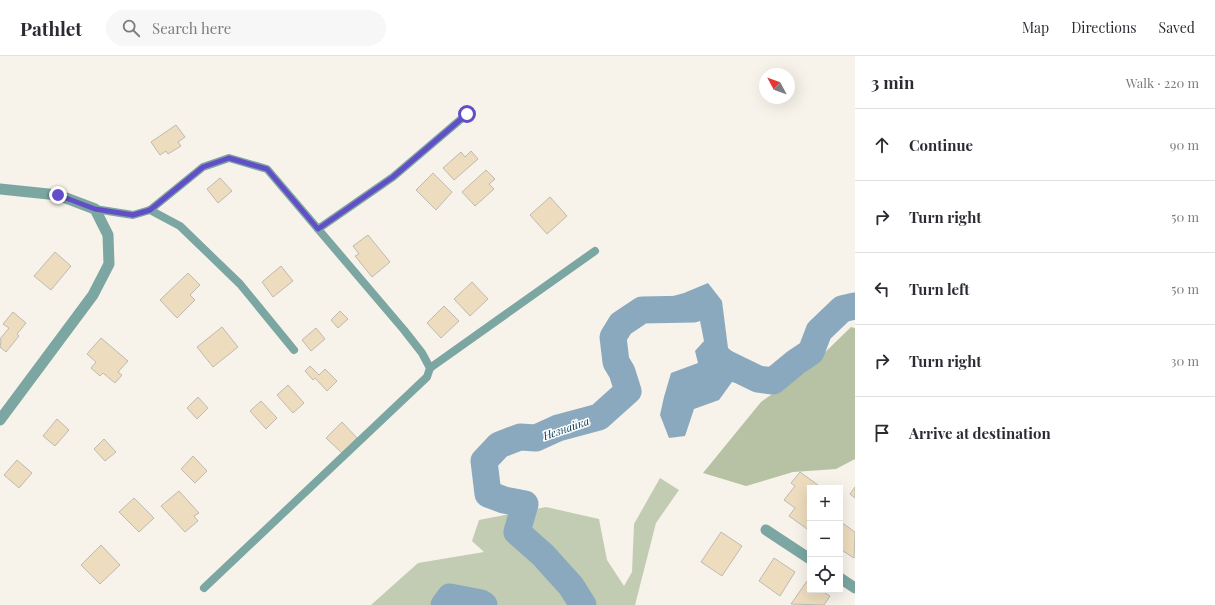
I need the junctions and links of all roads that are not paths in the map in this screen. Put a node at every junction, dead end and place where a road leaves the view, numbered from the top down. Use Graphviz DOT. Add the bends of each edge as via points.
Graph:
graph roads {
  1 [pos="467,114"];
  2 [pos="0,189"];
  3 [pos="95,209"];
  4 [pos="150,210"];
  5 [pos="318,229"];
  6 [pos="595,251"];
  7 [pos="294,350"];
  8 [pos="430,368"];
  9 [pos="0,420"];
  10 [pos="766,530"];
  11 [pos="808,557"];
  12 [pos="843,580"];
  13 [pos="204,588"];
  14 [pos="855,588"];
  1 -- 5 [label="lane" via="393,177"];
  2 -- 3 [label="street" via="58,195"];
  3 -- 4 [label="lane" via="133,215"];
  3 -- 9 [label="street" via="108,235 109,264 93,295"];
  4 -- 5 [label="lane" via="203,167 229,158 267,169"];
  4 -- 7 [label="lane" via="186,231 240,284"];
  5 -- 8 [label="lane" via="404,330"];
  6 -- 8 [label="lane"];
  8 -- 13 [label="lane" via="427,377"];
  10 -- 11 [label="street"];
  12 -- 14 [label="street"];
}
